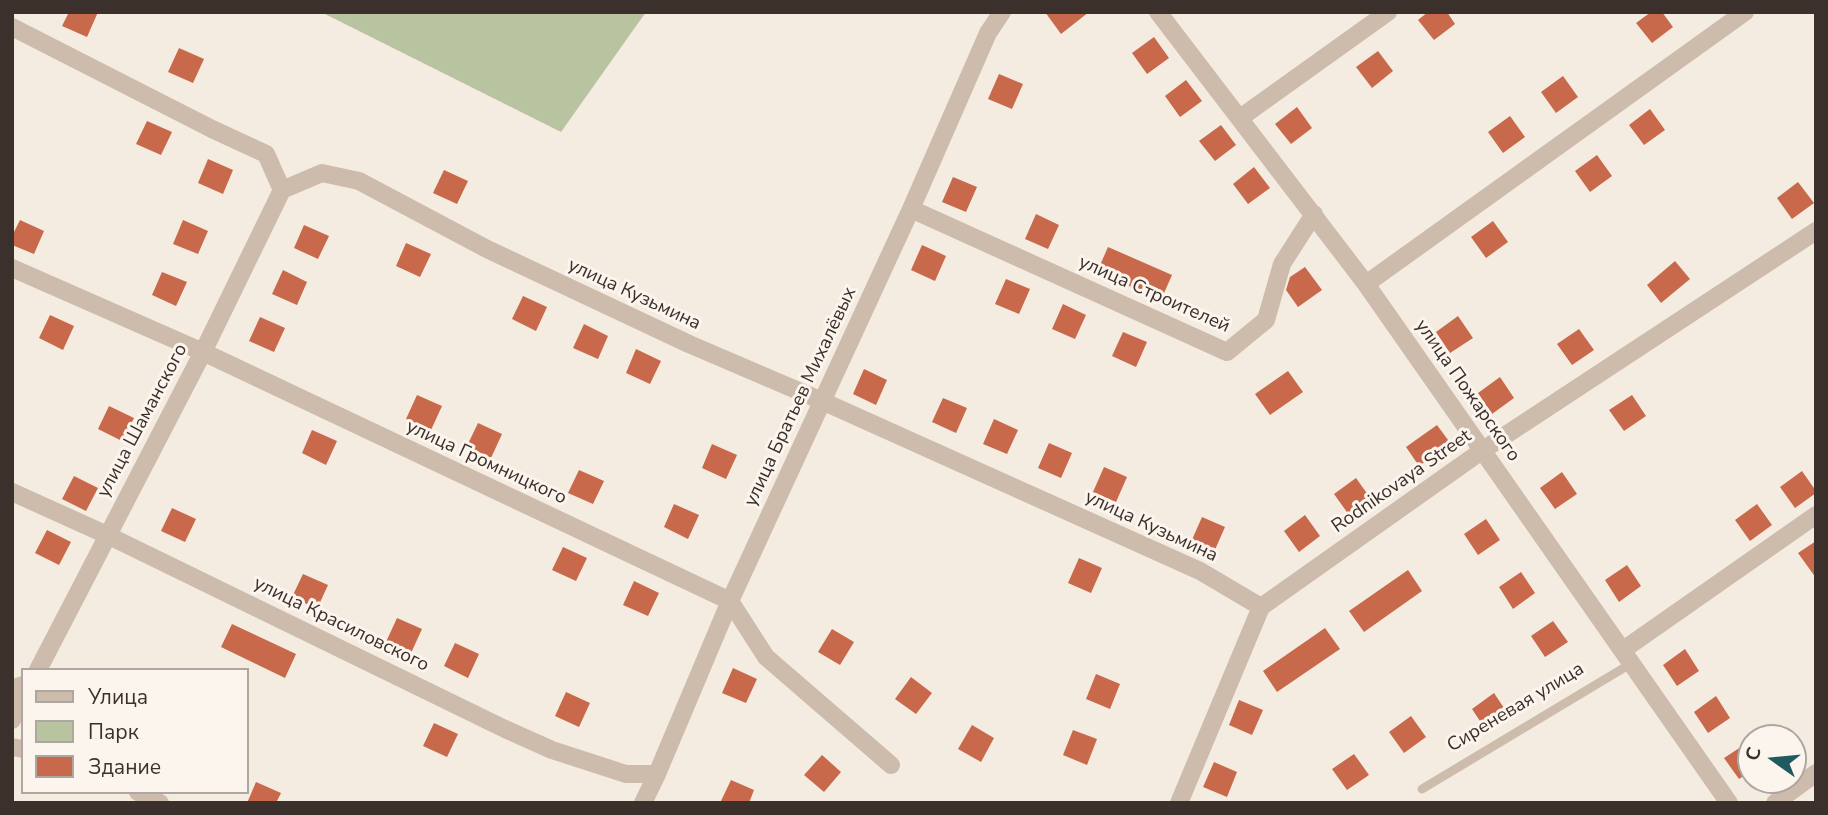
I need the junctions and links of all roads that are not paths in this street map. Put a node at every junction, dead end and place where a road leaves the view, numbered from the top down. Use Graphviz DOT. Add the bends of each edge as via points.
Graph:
graph roads {
  1 [pos="1002,12"];
  2 [pos="1158,12"];
  3 [pos="1388,12"];
  4 [pos="1745,12"];
  5 [pos="12,27"];
  6 [pos="1240,118"];
  7 [pos="282,190"];
  8 [pos="911,209"];
  9 [pos="1314,214"];
  10 [pos="1816,231"];
  11 [pos="12,268"];
  12 [pos="1366,284"];
  13 [pos="203,352"];
  14 [pos="822,401"];
  15 [pos="1483,450"];
  16 [pos="12,492"];
  17 [pos="1816,515"];
  18 [pos="107,535"];
  19 [pos="730,601"];
  20 [pos="1261,607"];
  21 [pos="1628,656"];
  22 [pos="39,668"];
  23 [pos="21,703"];
  24 [pos="12,720"];
  25 [pos="891,765"];
  26 [pos="657,774"];
  27 [pos="1816,774"];
  28 [pos="1422,789"];
  29 [pos="142,794"];
  30 [pos="160,803"];
  31 [pos="643,803"];
  32 [pos="1179,803"];
  33 [pos="1728,803"];
  34 [pos="1775,803"];
  1 -- 8 [label="street, улица Братьев Михалёвых" via="988,33"];
  2 -- 6 [label="street, улица Пожарского"];
  3 -- 6 [label="street"];
  4 -- 12 [label="street"];
  5 -- 7 [label="street" via="265,154"];
  6 -- 9 [label="street, улица Пожарского"];
  7 -- 13 [label="street, улица Шаманского"];
  7 -- 14 [label="street, улица Кузьмина" via="322,173 359,181 487,249"];
  8 -- 9 [label="street, улица Строителей" via="1227,352 1266,320 1282,264"];
  8 -- 14 [label="street, улица Братьев Михалёвых"];
  9 -- 12 [label="street, улица Пожарского"];
  10 -- 15 [label="street, Rodnikovaya Street"];
  11 -- 13 [label="street, улица Громницкого"];
  12 -- 15 [label="street, улица Пожарского"];
  13 -- 18 [label="street, улица Шаманского"];
  13 -- 19 [label="street, улица Громницкого"];
  14 -- 19 [label="street, улица Братьев Михалёвых"];
  14 -- 20 [label="street, улица Кузьмина" via="1200,571"];
  15 -- 20 [label="street, Rodnikovaya Street"];
  15 -- 21 [label="street, улица Пожарского"];
  16 -- 18 [label="street, улица Красиловского"];
  17 -- 21 [label="street, Сиреневая улица"];
  18 -- 22 [label="street, улица Шаманского"];
  18 -- 26 [label="street, улица Красиловского" via="552,750 625,775"];
  19 -- 25 [label="street" via="766,657"];
  19 -- 26 [label="street, улица Братьев Михалёвых"];
  20 -- 32 [label="street"];
  21 -- 28 [label="lane, Сиреневая улица"];
  21 -- 33 [label="street, улица Пожарского"];
  23 -- 24 [label="street"];
  26 -- 31 [label="street, улица Братьев Михалёвых"];
  27 -- 34 [label="street"];
  29 -- 30 [label="street"];
}
